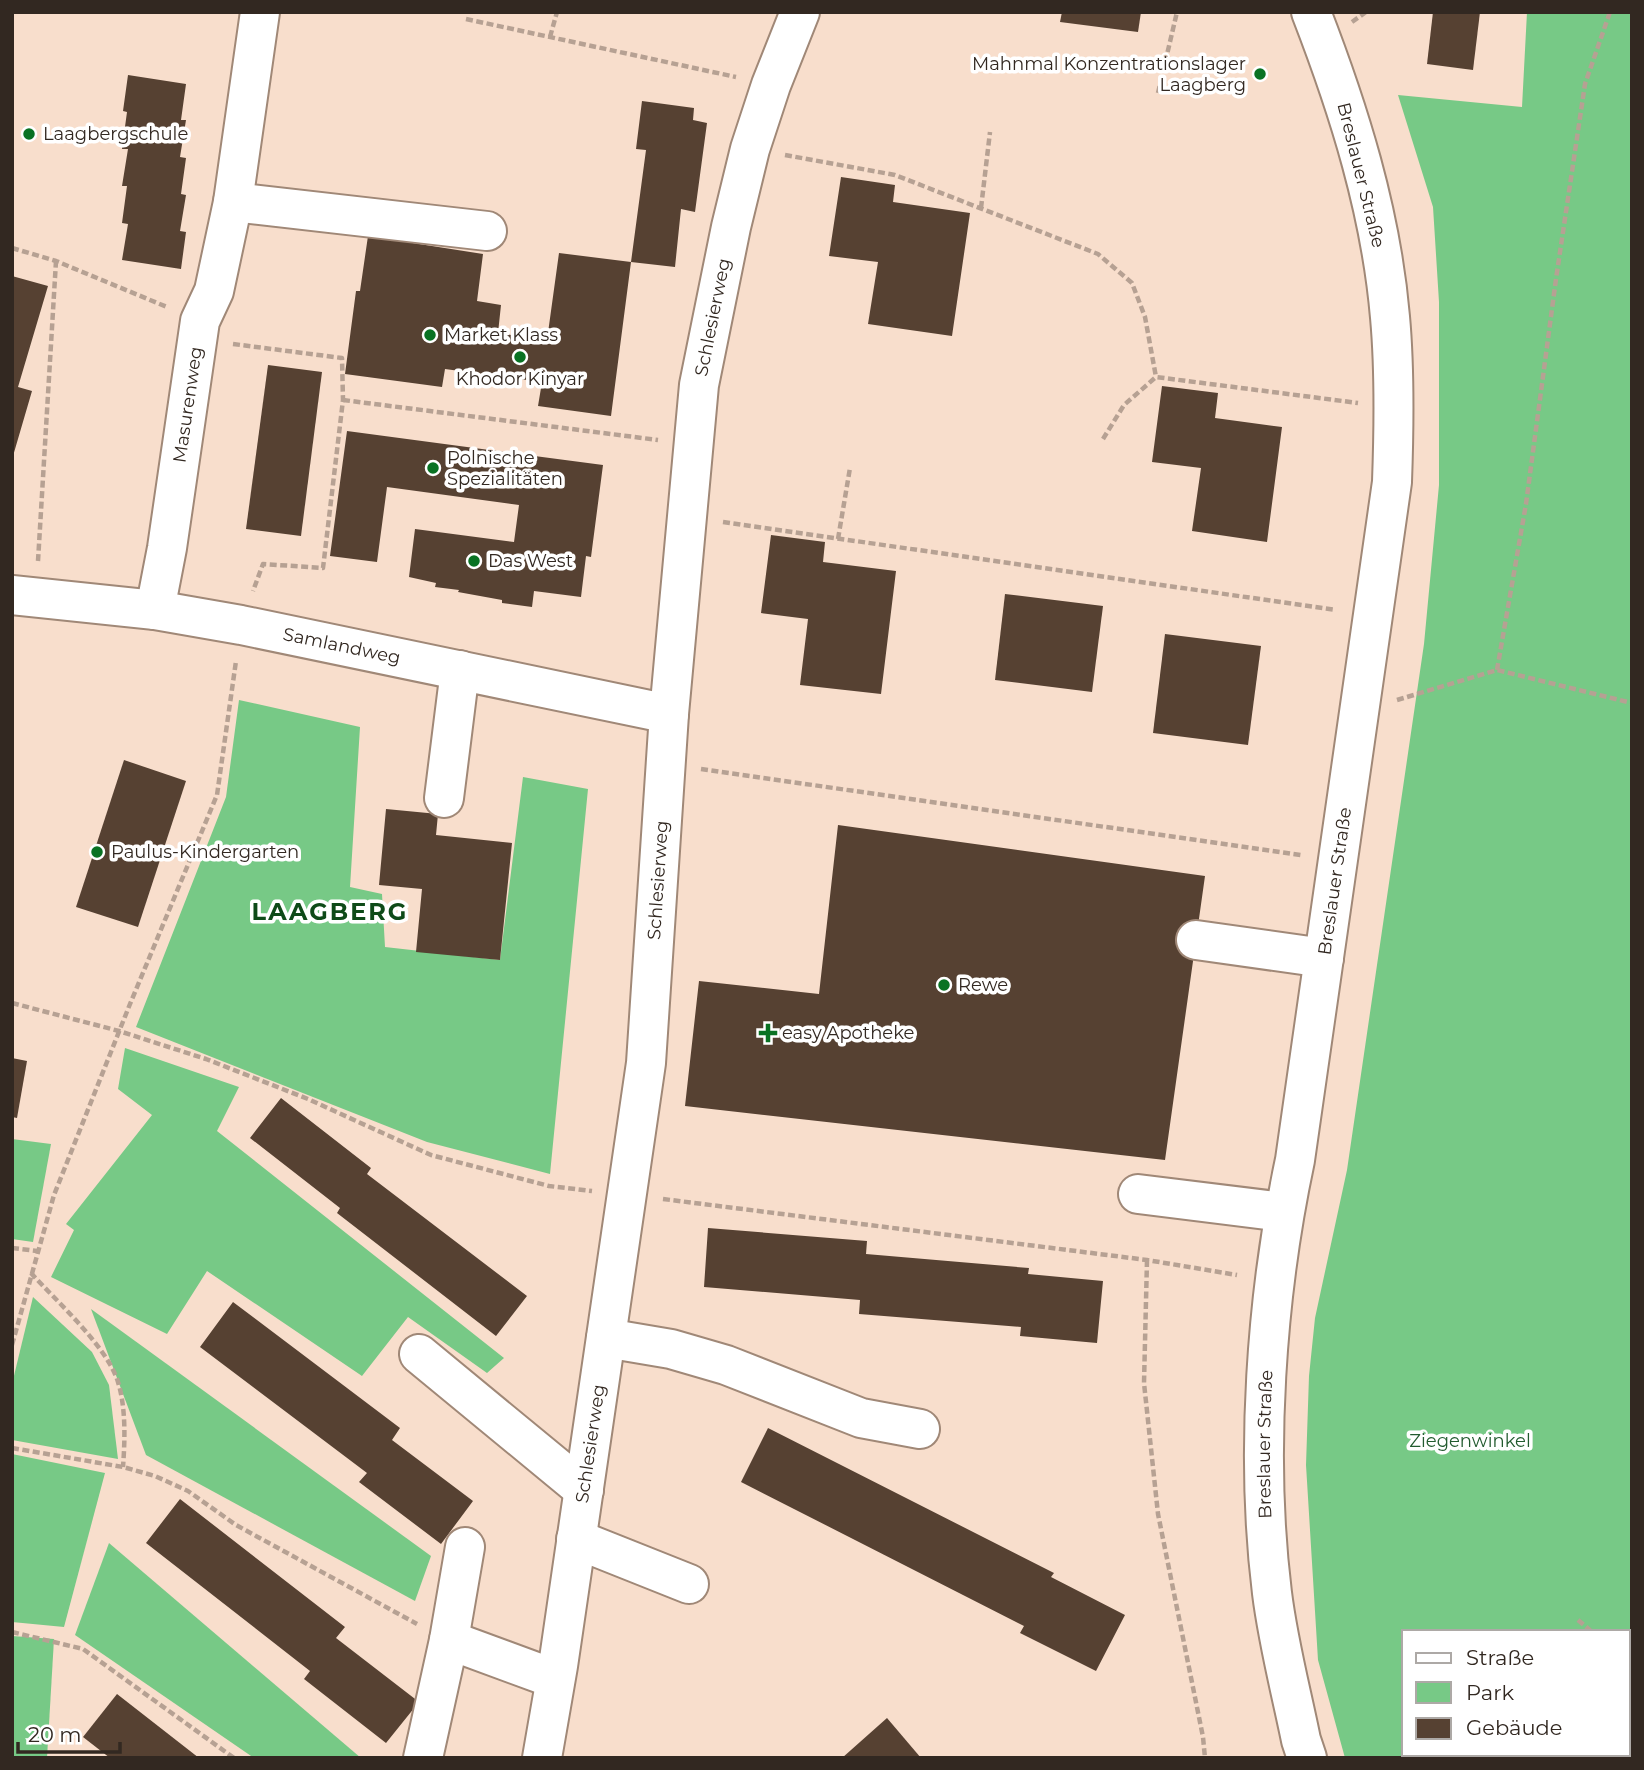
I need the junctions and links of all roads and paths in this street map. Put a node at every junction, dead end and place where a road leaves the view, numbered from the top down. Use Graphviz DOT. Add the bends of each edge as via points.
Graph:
graph roads {
  1 [pos="260,12"];
  2 [pos="557,12"];
  3 [pos="800,12"];
  4 [pos="1177,12"];
  5 [pos="1610,12"];
  6 [pos="1314,14"];
  7 [pos="466,19"];
  8 [pos="550,37"];
  9 [pos="772,85"];
  10 [pos="1158,93"];
  11 [pos="990,132"];
  12 [pos="750,149"];
  13 [pos="233,202"];
  14 [pos="981,208"];
  15 [pos="487,231"];
  16 [pos="12,248"];
  17 [pos="56,261"];
  18 [pos="199,330"];
  19 [pos="1156,377"];
  20 [pos="343,400"];
  21 [pos="1394,407"];
  22 [pos="1103,439"];
  23 [pos="692,445"];
  24 [pos="850,468"];
  25 [pos="687,517"];
  26 [pos="838,539"];
  27 [pos="24,596"];
  28 [pos="155,610"];
  29 [pos="1336,610"];
  30 [pos="241,625"];
  31 [pos="460,670"];
  32 [pos="1497,670"];
  33 [pos="1632,703"];
  34 [pos="1395,712"];
  35 [pos="669,714"];
  36 [pos="666,764"];
  37 [pos="444,798"];
  38 [pos="1301,855"];
  39 [pos="1196,940"];
  40 [pos="1324,958"];
  41 [pos="1138,1194"];
  42 [pos="1284,1212"];
  43 [pos="12,1248"];
  44 [pos="37,1251"];
  45 [pos="1147,1260"];
  46 [pos="31,1273"];
  47 [pos="606,1338"];
  48 [pos="12,1345"];
  49 [pos="419,1354"];
  50 [pos="920,1429"];
  51 [pos="12,1448"];
  52 [pos="123,1467"];
  53 [pos="584,1490"];
  54 [pos="576,1539"];
  55 [pos="465,1547"];
  56 [pos="689,1584"];
  57 [pos="1578,1620"];
  58 [pos="1590,1630"];
  59 [pos="12,1632"];
  60 [pos="449,1640"];
  61 [pos="555,1679"];
  62 [pos="234,1758"];
  63 [pos="423,1758"];
  64 [pos="542,1758"];
  65 [pos="1205,1758"];
  66 [pos="1307,1758"];
  1 -- 13 [label="street, Masurenweg"];
  2 -- 8 [label="path"];
  3 -- 9 [label="street, Schlesierweg"];
  4 -- 10 [label="path"];
  5 -- 32 [label="path" via="1586,84 1526,504"];
  6 -- 21 [label="street, Breslauer Straße" via="1354,134 1376,224 1390,316"];
  7 -- 8 [label="path"];
  8 -- 9 [label="path"];
  9 -- 12 [label="street, Schlesierweg"];
  11 -- 14 [label="path"];
  12 -- 14 [label="path" via="895,175"];
  12 -- 23 [label="street, Schlesierweg" via="699,385"];
  13 -- 15 [label="street"];
  13 -- 18 [label="street, Masurenweg" via="214,291"];
  14 -- 19 [label="path" via="1098,254 1132,283 1145,317"];
  16 -- 17 [label="path"];
  17 -- 18 [label="path"];
  17 -- 27 [label="path"];
  18 -- 20 [label="path" via="342,358"];
  18 -- 28 [label="street, Masurenweg"];
  19 -- 21 [label="path"];
  19 -- 22 [label="path" via="1124,405"];
  20 -- 23 [label="path"];
  20 -- 30 [label="path" via="323,568 263,564"];
  21 -- 40 [label="street, Breslauer Straße" via="1392,482"];
  23 -- 25 [label="street, Schlesierweg"];
  24 -- 26 [label="path"];
  25 -- 26 [label="path"];
  25 -- 35 [label="street, Schlesierweg"];
  26 -- 29 [label="path"];
  27 -- 28 [label="street, Samlandweg"];
  28 -- 30 [label="street, Samlandweg"];
  30 -- 31 [label="street, Samlandweg"];
  30 -- 44 [label="path" via="217,795 54,1195"];
  31 -- 35 [label="street, Samlandweg"];
  31 -- 37 [label="street"];
  32 -- 33 [label="path"];
  32 -- 34 [label="path" via="1397,698"];
  35 -- 36 [label="street, Schlesierweg"];
  36 -- 38 [label="path"];
  36 -- 47 [label="street, Schlesierweg" via="646,1063"];
  39 -- 40 [label="street"];
  40 -- 42 [label="street, Breslauer Straße"];
  41 -- 42 [label="street"];
  42 -- 66 [label="street, Breslauer Straße" via="1268,1354 1263,1487 1272,1595"];
  43 -- 44 [label="path"];
  44 -- 46 [label="path"];
  45 -- 65 [label="path" via="1144,1383 1158,1514"];
  46 -- 48 [label="path"];
  46 -- 52 [label="path" via="98,1346 118,1381 125,1431"];
  47 -- 50 [label="street" via="726,1364 861,1418"];
  47 -- 53 [label="street, Schlesierweg"];
  49 -- 53 [label="street"];
  51 -- 52 [label="path"];
  52 -- 60 [label="path" via="188,1492 236,1525"];
  53 -- 54 [label="street, Schlesierweg"];
  54 -- 56 [label="street"];
  54 -- 61 [label="street, Schlesierweg"];
  55 -- 60 [label="street"];
  57 -- 58 [label="path"];
  59 -- 62 [label="path" via="83,1649"];
  60 -- 61 [label="street"];
  60 -- 63 [label="street"];
  61 -- 64 [label="street, Schlesierweg"];
}
